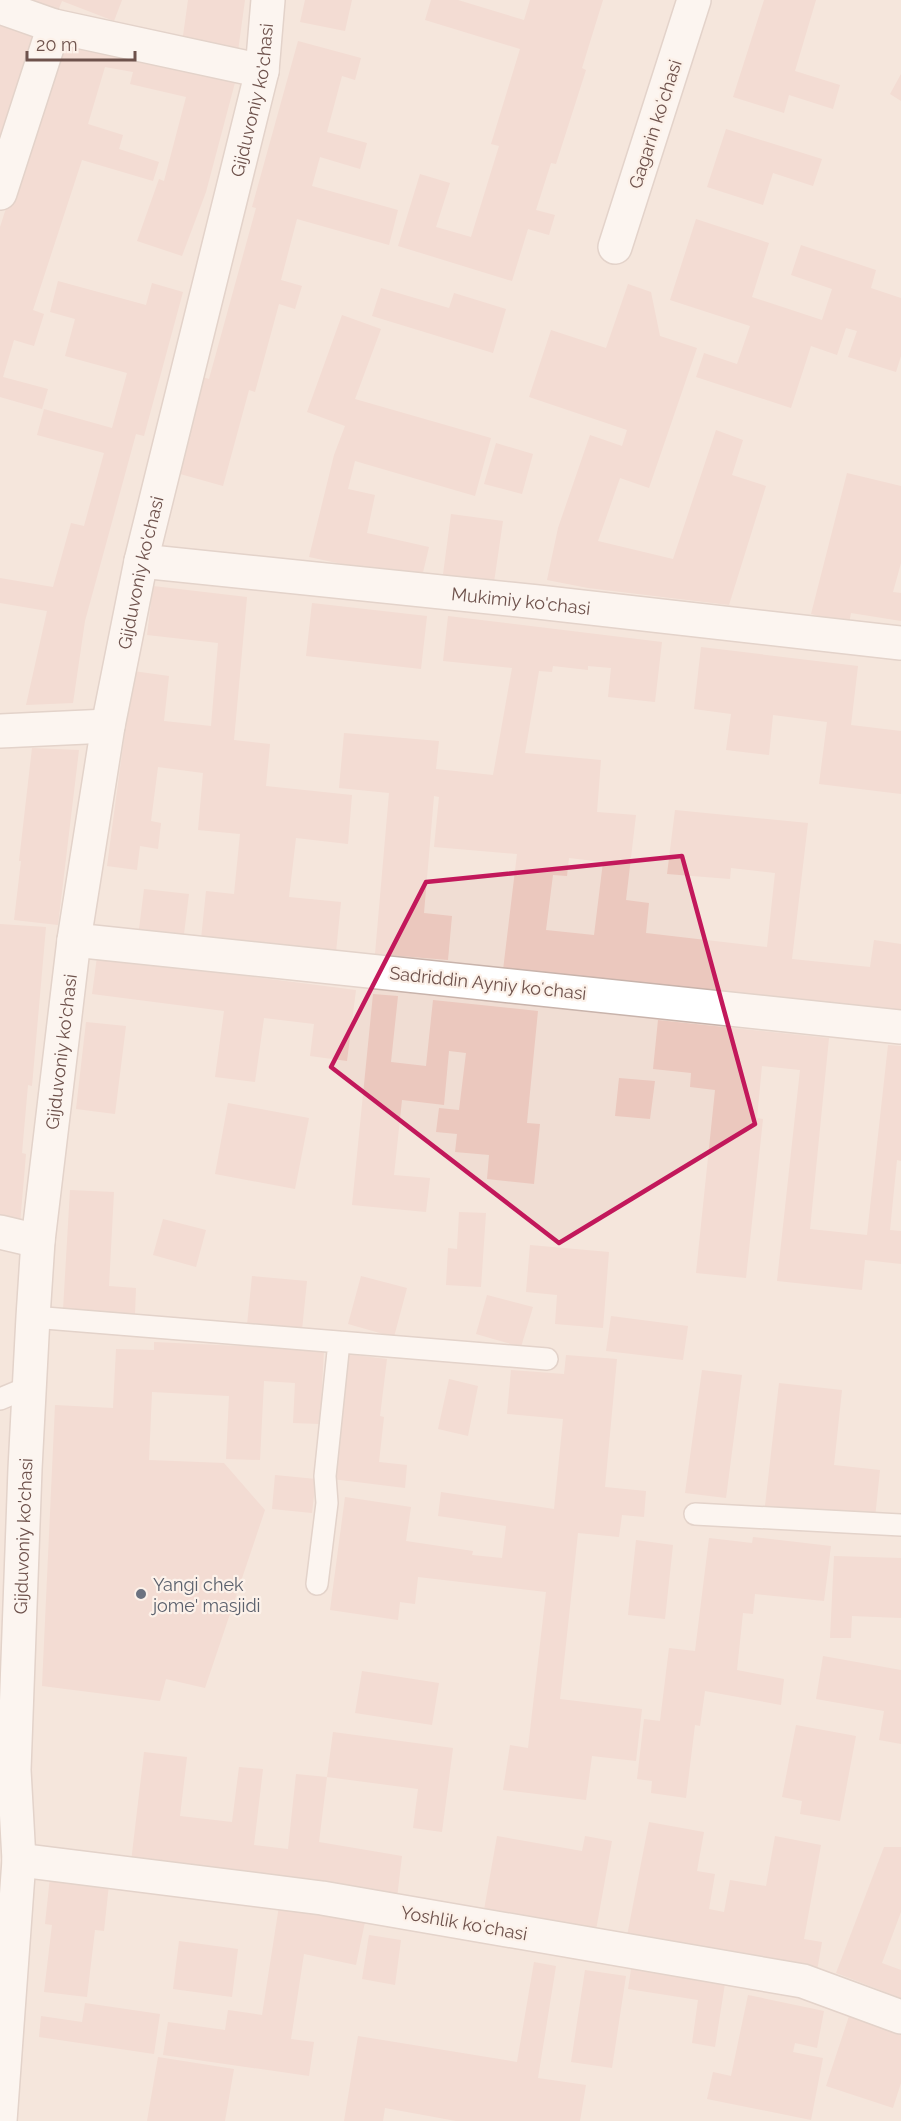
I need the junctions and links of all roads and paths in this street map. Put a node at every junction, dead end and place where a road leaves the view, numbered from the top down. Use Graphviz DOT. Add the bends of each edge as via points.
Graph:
graph roads {
  1 [pos="268,0"];
  2 [pos="694,0"];
  3 [pos="0,7"];
  4 [pos="54,26"];
  5 [pos="262,72"];
  6 [pos="0,193"];
  7 [pos="615,248"];
  8 [pos="141,561"];
  9 [pos="901,643"];
  10 [pos="108,726"];
  11 [pos="0,731"];
  12 [pos="74,940"];
  13 [pos="901,1027"];
  14 [pos="0,1232"];
  15 [pos="38,1241"];
  16 [pos="33,1317"];
  17 [pos="339,1342"];
  18 [pos="547,1359"];
  19 [pos="15,1393"];
  20 [pos="695,1514"];
  21 [pos="901,1525"];
  22 [pos="10,1578"];
  23 [pos="317,1584"];
  24 [pos="7,1771"];
  25 [pos="19,1860"];
  26 [pos="901,2017"];
  27 [pos="0,2121"];
  1 -- 5 [label="street, Gijduvoniy ko'chasi"];
  2 -- 7 [label="street, Gagarin koʻchasi"];
  3 -- 4 [label="street"];
  4 -- 5 [label="street"];
  4 -- 6 [label="street"];
  5 -- 8 [label="street, Gijduvoniy ko'chasi"];
  8 -- 9 [label="street, Mukimiy ko'chasi"];
  8 -- 10 [label="street, Gijduvoniy ko'chasi"];
  10 -- 11 [label="street"];
  10 -- 12 [label="street, Gijduvoniy ko'chasi"];
  12 -- 13 [label="street, Sadriddin Ayniy koʻchasi"];
  12 -- 15 [label="street, Gijduvoniy ko'chasi"];
  14 -- 15 [label="street"];
  15 -- 16 [label="street, Gijduvoniy ko'chasi"];
  16 -- 17 [label="lane"];
  16 -- 19 [label="street, Gijduvoniy ko'chasi"];
  17 -- 18 [label="lane"];
  17 -- 23 [label="lane"];
  19 -- 22 [label="street, Gijduvoniy ko'chasi"];
  20 -- 21 [label="lane"];
  22 -- 24 [label="street, Gijduvoniy ko'chasi"];
  24 -- 25 [label="street, Gijduvoniy ko'chasi"];
  25 -- 26 [label="street, Yoshlik koʻchasi" via="322,1898 792,1979"];
  25 -- 27 [label="street, Gijduvoniy ko'chasi"];
}
